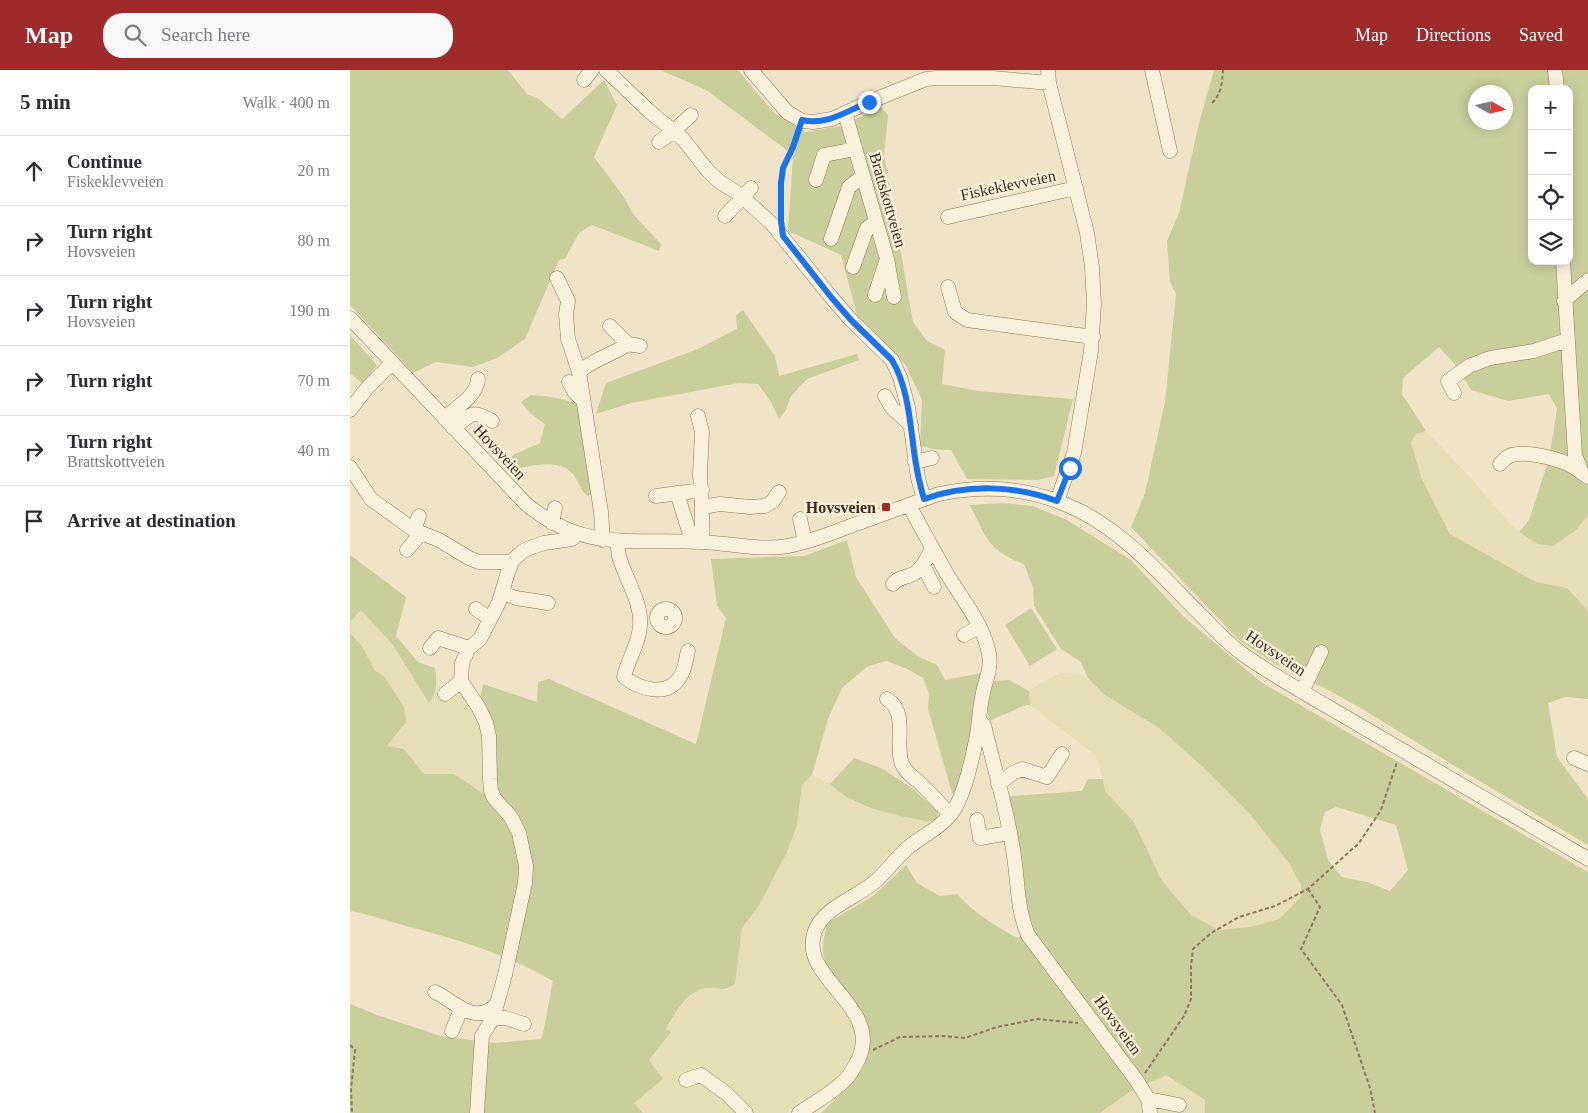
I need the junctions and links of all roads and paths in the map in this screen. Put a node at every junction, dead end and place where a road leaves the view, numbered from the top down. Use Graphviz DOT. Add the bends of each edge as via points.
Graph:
graph roads {
  1 [pos="607,70"];
  2 [pos="751,70"];
  3 [pos="1152,70"];
  4 [pos="1223,70"];
  5 [pos="1554,70"];
  6 [pos="925,75"];
  7 [pos="1049,77"];
  8 [pos="1556,85"];
  9 [pos="1212,103"];
  10 [pos="845,112"];
  11 [pos="691,115"];
  12 [pos="802,120"];
  13 [pos="674,131"];
  14 [pos="659,142"];
  15 [pos="855,149"];
  16 [pos="1170,151"];
  17 [pos="862,177"];
  18 [pos="816,180"];
  19 [pos="1076,188"];
  20 [pos="747,193"];
  21 [pos="725,216"];
  22 [pos="948,216"];
  23 [pos="876,222"];
  24 [pos="776,234"];
  25 [pos="831,239"];
  26 [pos="887,259"];
  27 [pos="1563,265"];
  28 [pos="853,267"];
  29 [pos="557,278"];
  30 [pos="805,280"];
  31 [pos="1588,280"];
  32 [pos="948,287"];
  33 [pos="875,295"];
  34 [pos="831,297"];
  35 [pos="894,297"];
  36 [pos="1564,301"];
  37 [pos="350,318"];
  38 [pos="610,326"];
  39 [pos="1093,337"];
  40 [pos="1567,345"];
  41 [pos="392,362"];
  42 [pos="579,372"];
  43 [pos="478,379"];
  44 [pos="569,382"];
  45 [pos="1454,393"];
  46 [pos="886,396"];
  47 [pos="584,400"];
  48 [pos="350,410"];
  49 [pos="698,416"];
  50 [pos="492,422"];
  51 [pos="449,423"];
  52 [pos="911,425"];
  53 [pos="932,458"];
  54 [pos="916,462"];
  55 [pos="1500,464"];
  56 [pos="350,467"];
  57 [pos="1584,474"];
  58 [pos="702,490"];
  59 [pos="779,492"];
  60 [pos="677,493"];
  61 [pos="656,496"];
  62 [pos="924,499"];
  63 [pos="1057,501"];
  64 [pos="909,505"];
  65 [pos="702,507"];
  66 [pos="555,508"];
  67 [pos="419,516"];
  68 [pos="800,519"];
  69 [pos="552,523"];
  70 [pos="418,531"];
  71 [pos="577,534"];
  72 [pos="603,540"];
  73 [pos="617,541"];
  74 [pos="697,542"];
  75 [pos="805,542"];
  76 [pos="932,549"];
  77 [pos="407,550"];
  78 [pos="501,559"];
  79 [pos="923,565"];
  80 [pos="893,584"];
  81 [pos="934,587"];
  82 [pos="502,593"];
  83 [pos="548,603"];
  84 [pos="476,609"];
  85 [pos="640,613"];
  86 [pos="657,616"];
  87 [pos="490,619"];
  88 [pos="979,627"];
  89 [pos="964,635"];
  90 [pos="430,648"];
  91 [pos="469,648"];
  92 [pos="688,650"];
  93 [pos="1321,652"];
  94 [pos="461,681"];
  95 [pos="1302,692"];
  96 [pos="445,694"];
  97 [pos="887,699"];
  98 [pos="979,721"];
  99 [pos="989,748"];
  100 [pos="974,750"];
  101 [pos="1401,750"];
  102 [pos="1062,754"];
  103 [pos="1574,758"];
  104 [pos="1588,764"];
  105 [pos="998,784"];
  106 [pos="950,815"];
  107 [pos="977,820"];
  108 [pos="1009,833"];
  109 [pos="1588,859"];
  110 [pos="1308,889"];
  111 [pos="435,992"];
  112 [pos="461,1009"];
  113 [pos="495,1011"];
  114 [pos="1092,1020"];
  115 [pos="524,1024"];
  116 [pos="452,1031"];
  117 [pos="350,1045"];
  118 [pos="862,1051"];
  119 [pos="686,1080"];
  120 [pos="1137,1081"];
  121 [pos="1179,1105"];
  122 [pos="1149,1106"];
  123 [pos="352,1113"];
  124 [pos="477,1113"];
  125 [pos="746,1113"];
  126 [pos="799,1113"];
  127 [pos="1375,1113"];
  1 -- 13 [label="street"];
  2 -- 12 [label="street" via="787,112"];
  3 -- 16 [label="street"];
  4 -- 9 [label="path" via="1220,90"];
  5 -- 8 [label="street"];
  6 -- 7 [label="street" via="937,78"];
  6 -- 10 [label="street"];
  7 -- 19 [label="street, Fiskeklevveien"];
  10 -- 12 [label="street" via="823,121"];
  10 -- 15 [label="street, Brattskottveien"];
  11 -- 13 [label="street"];
  12 -- 24 [label="path" via="783,168 781,221"];
  13 -- 14 [label="street"];
  13 -- 20 [label="street" via="683,139 700,171"];
  15 -- 17 [label="street, Brattskottveien"];
  15 -- 18 [label="street" via="824,155"];
  17 -- 23 [label="street, Brattskottveien"];
  17 -- 25 [label="street" via="849,187"];
  19 -- 22 [label="street, Fiskeklevveien"];
  19 -- 39 [label="street, Fiskeklevveien" via="1092,267"];
  20 -- 21 [label="street"];
  20 -- 24 [label="street"];
  23 -- 26 [label="street, Brattskottveien"];
  23 -- 28 [label="street" via="868,228"];
  24 -- 34 [label="street"];
  26 -- 33 [label="street"];
  26 -- 35 [label="street, Brattskottveien"];
  27 -- 36 [label="street"];
  29 -- 42 [label="street" via="568,301 568,339"];
  30 -- 34 [label="street" via="824,303"];
  31 -- 36 [label="street"];
  32 -- 39 [label="street" via="955,312 967,320"];
  34 -- 52 [label="street" via="857,333 892,360"];
  36 -- 40 [label="street"];
  37 -- 41 [label="street, Hovsveien"];
  38 -- 42 [label="street" via="634,345 586,365"];
  39 -- 63 [label="street, Fiskeklevveien" via="1074,453"];
  40 -- 45 [label="street" via="1560,342 1469,366 1448,382"];
  40 -- 57 [label="street" via="1575,455"];
  41 -- 48 [label="street"];
  41 -- 51 [label="street, Hovsveien"];
  42 -- 47 [label="street"];
  43 -- 51 [label="street" via="478,387"];
  44 -- 47 [label="street"];
  46 -- 52 [label="street" via="892,408"];
  47 -- 72 [label="street"];
  49 -- 58 [label="street" via="702,432"];
  50 -- 51 [label="street" via="477,413"];
  51 -- 69 [label="street, Hovsveien" via="513,491"];
  52 -- 54 [label="street"];
  53 -- 54 [label="street"];
  54 -- 62 [label="street"];
  55 -- 57 [label="street" via="1507,457 1542,456 1567,463"];
  56 -- 70 [label="street" via="371,499"];
  58 -- 60 [label="street"];
  58 -- 65 [label="street"];
  59 -- 65 [label="street" via="765,506 720,504"];
  60 -- 61 [label="street"];
  60 -- 74 [label="street"];
  62 -- 63 [label="street, Hovsveien" via="974,488 1022,491"];
  62 -- 64 [label="street, Hovsveien"];
  63 -- 95 [label="street, Hovsveien" via="1116,533 1241,652"];
  64 -- 75 [label="street, Hovsveien"];
  64 -- 76 [label="street"];
  65 -- 74 [label="street"];
  66 -- 69 [label="street"];
  67 -- 70 [label="street"];
  68 -- 75 [label="street"];
  69 -- 71 [label="street, Hovsveien"];
  70 -- 77 [label="street"];
  70 -- 78 [label="street" via="479,562"];
  71 -- 72 [label="street, Hovsveien"];
  71 -- 78 [label="street" via="572,540 544,543"];
  72 -- 73 [label="street, Hovsveien"];
  73 -- 74 [label="street, Hovsveien"];
  73 -- 85 [label="street" via="619,556"];
  74 -- 75 [label="street, Hovsveien" via="772,548"];
  76 -- 79 [label="street"];
  76 -- 88 [label="street"];
  78 -- 82 [label="street" via="508,572"];
  79 -- 80 [label="street" via="914,574 897,579"];
  79 -- 81 [label="street"];
  82 -- 83 [label="street"];
  82 -- 87 [label="street"];
  84 -- 87 [label="street"];
  85 -- 86 [label="street"];
  85 -- 92 [label="street" via="638,640 624,677 630,682 660,690 668,687 680,678"];
  87 -- 91 [label="street" via="480,639"];
  88 -- 89 [label="street"];
  88 -- 98 [label="street" via="986,641 989,661"];
  90 -- 91 [label="street" via="438,638"];
  91 -- 94 [label="street" via="462,663"];
  93 -- 95 [label="street"];
  94 -- 96 [label="street"];
  94 -- 113 [label="street" via="480,708 486,723 490,736 491,791 511,817 526,866 514,937"];
  95 -- 101 [label="street, Hovsveien"];
  97 -- 106 [label="street" via="895,704 899,714 900,755 907,774 918,781"];
  98 -- 99 [label="street, Hovsveien" via="984,725"];
  98 -- 100 [label="street"];
  99 -- 100 [label="street"];
  99 -- 105 [label="street, Hovsveien"];
  100 -- 106 [label="street" via="959,803"];
  101 -- 109 [label="street, Hovsveien"];
  101 -- 110 [label="path" via="1381,810 1359,844"];
  102 -- 105 [label="street" via="1047,777 1022,769"];
  103 -- 104 [label="street"];
  105 -- 108 [label="street, Hovsveien"];
  106 -- 118 [label="street" via="900,855 868,888 830,911 815,930 813,953 826,977 861,1024"];
  107 -- 108 [label="street" via="980,838"];
  108 -- 114 [label="street, Hovsveien" via="1019,910 1028,935"];
  110 -- 120 [label="path" via="1275,906 1239,917 1193,949 1191,999 1184,1016"];
  110 -- 127 [label="path" via="1320,907 1301,949 1342,1006 1370,1088"];
  111 -- 112 [label="street"];
  112 -- 113 [label="street" via="482,1014"];
  112 -- 116 [label="street"];
  113 -- 115 [label="street"];
  113 -- 124 [label="street" via="482,1036"];
  114 -- 118 [label="path" via="1074,1024 1037,1019 965,1038 900,1037 866,1053"];
  114 -- 120 [label="street, Hovsveien"];
  117 -- 123 [label="path" via="355,1050"];
  118 -- 126 [label="street" via="846,1078"];
  119 -- 125 [label="street" via="701,1075"];
  120 -- 122 [label="street, Hovsveien"];
  121 -- 122 [label="street"];
}
